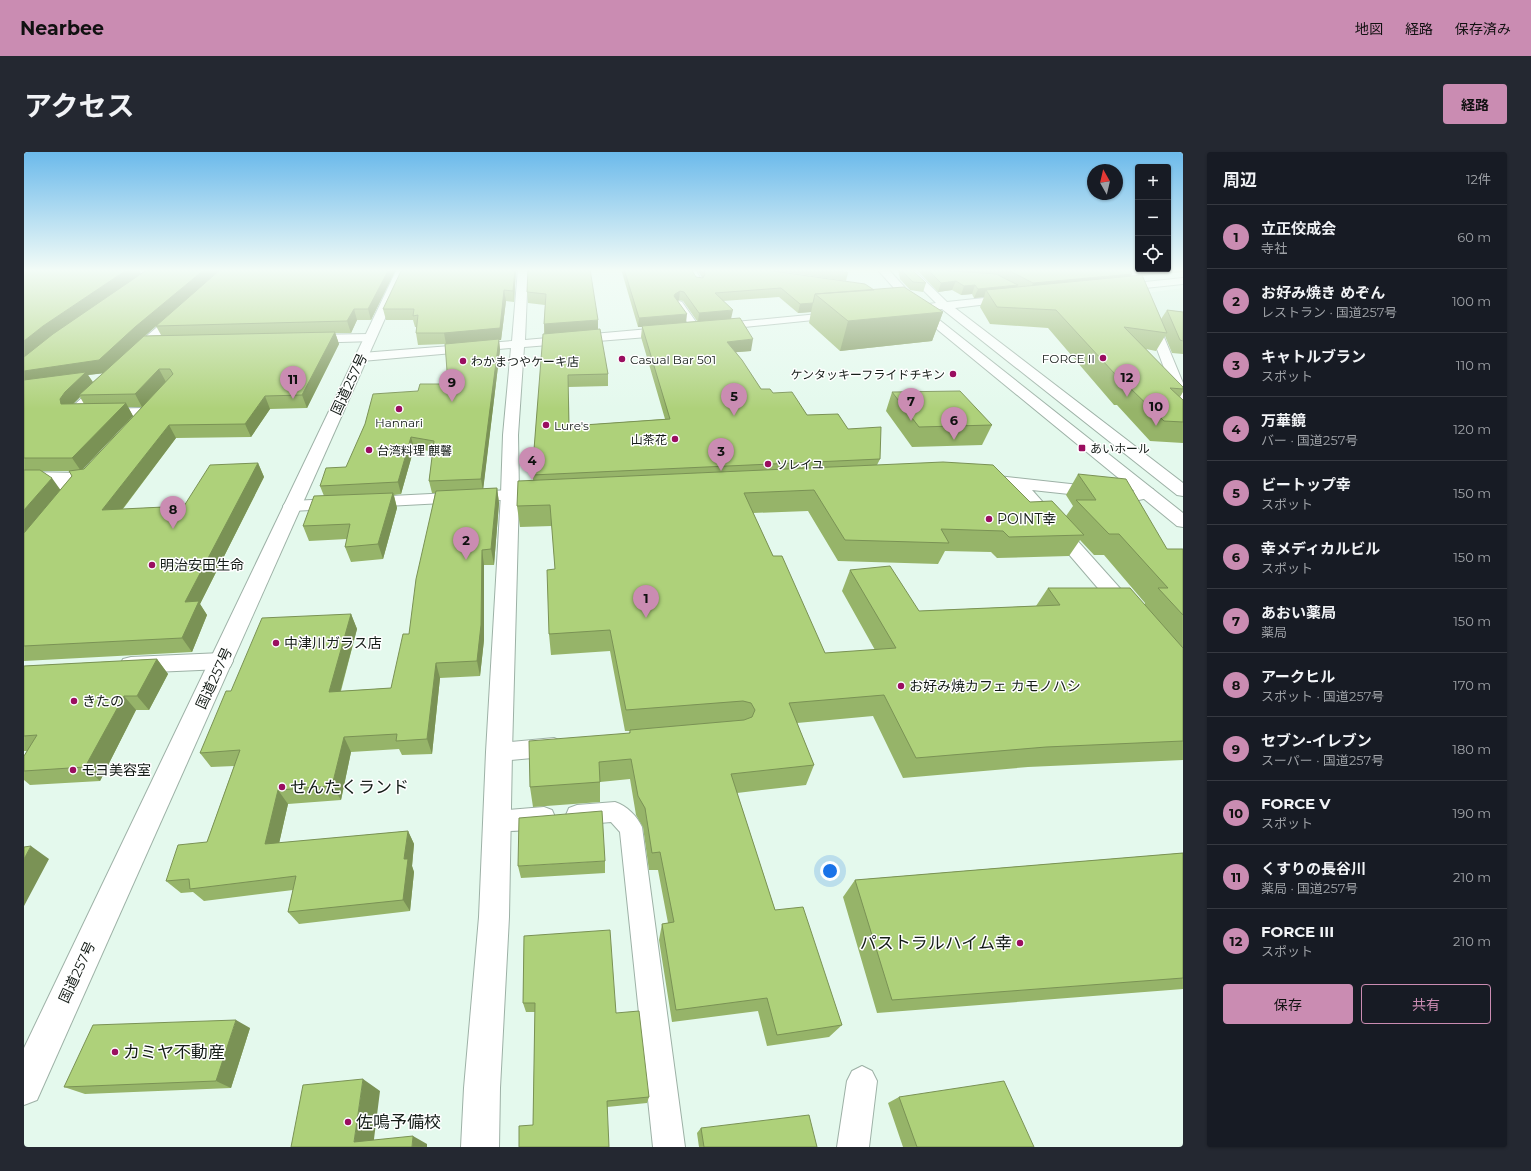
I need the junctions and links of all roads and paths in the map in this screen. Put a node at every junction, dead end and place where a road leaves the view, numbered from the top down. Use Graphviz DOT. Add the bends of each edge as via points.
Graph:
graph roads {
  1 [pos="177,315"];
  2 [pos="381,315"];
  3 [pos="520,315"];
  4 [pos="687,315"];
  5 [pos="841,315"];
  6 [pos="927,315"];
  7 [pos="958,315"];
  8 [pos="1150,315"];
  9 [pos="696,329"];
  10 [pos="293,340"];
  11 [pos="161,342"];
  12 [pos="146,343"];
  13 [pos="517,345"];
  14 [pos="366,348"];
  15 [pos="136,352"];
  16 [pos="94,379"];
  17 [pos="1183,400"];
  18 [pos="152,407"];
  19 [pos="131,428"];
  20 [pos="106,456"];
  21 [pos="24,477"];
  22 [pos="961,477"];
  23 [pos="54,478"];
  24 [pos="1017,483"];
  25 [pos="1183,491"];
  26 [pos="548,493"];
  27 [pos="1148,493"];
  28 [pos="510,494"];
  29 [pos="292,506"];
  30 [pos="53,514"];
  31 [pos="1183,522"];
  32 [pos="1138,622"];
  33 [pos="222,661"];
  34 [pos="110,666"];
  35 [pos="570,746"];
  36 [pos="499,752"];
  37 [pos="497,821"];
  38 [pos="28,1068"];
  39 [pos="862,1081"];
  40 [pos="480,1147"];
  41 [pos="669,1147"];
  42 [pos="853,1147"];
  1 -- 12 [label="main road"];
  2 -- 14 [label="main road, 国道257号"];
  3 -- 13 [label="main road"];
  4 -- 9 [label="lane"];
  5 -- 9 [label="main road"];
  6 -- 27 [label="main road"];
  7 -- 25 [label="main road"];
  8 -- 17 [label="main road"];
  9 -- 13 [label="main road"];
  10 -- 14 [label="main road"];
  11 -- 12 [label="main road"];
  12 -- 15 [label="lane"];
  13 -- 14 [label="main road"];
  13 -- 28 [label="main road" via="509,451"];
  14 -- 29 [label="main road, 国道257号"];
  16 -- 18 [label="lane" via="110,377 78,407 75,413"];
  18 -- 19 [label="main road"];
  20 -- 23 [label="main road" via="86,478"];
  21 -- 23 [label="main road"];
  22 -- 24 [label="main road"];
  23 -- 30 [label="lane" via="57,483 73,489"];
  24 -- 27 [label="main road" via="1134,496"];
  24 -- 32 [label="main road"];
  26 -- 28 [label="main road"];
  27 -- 31 [label="main road"];
  28 -- 29 [label="main road"];
  28 -- 36 [label="main road"];
  29 -- 33 [label="main road, 国道257号"];
  33 -- 34 [label="main road"];
  33 -- 38 [label="main road, 国道257号"];
  35 -- 36 [label="lane"];
  36 -- 37 [label="main road"];
  37 -- 40 [label="main road" via="494,917"];
  37 -- 41 [label="lane" via="615,812 631,827"];
  39 -- 42 [label="lane"];
}
